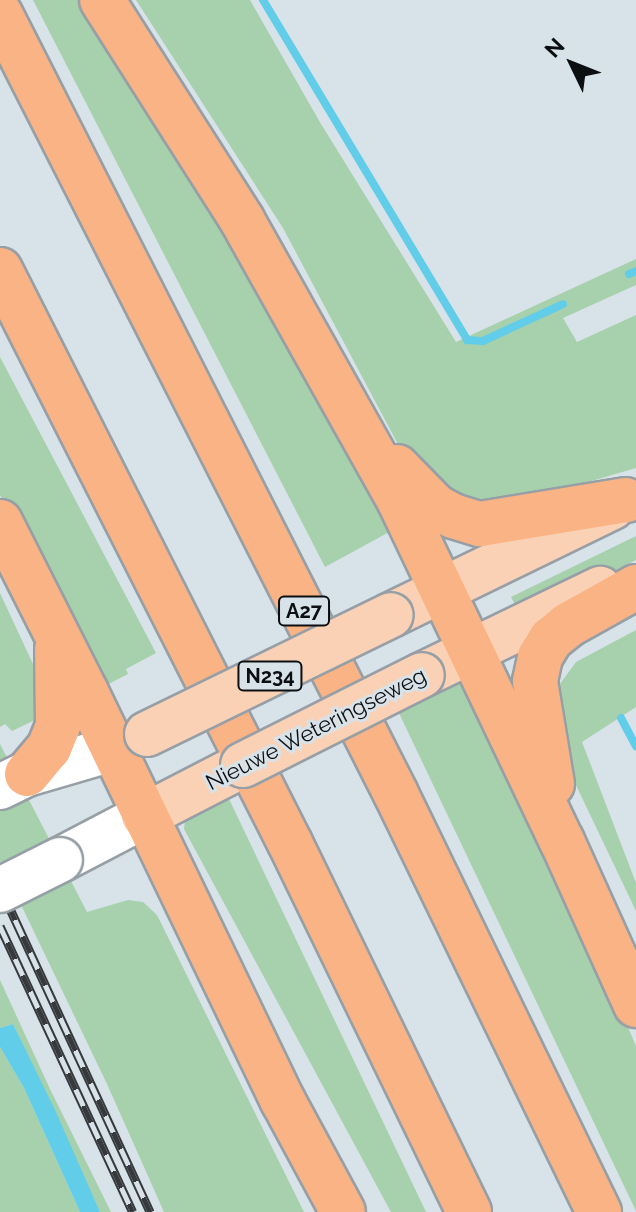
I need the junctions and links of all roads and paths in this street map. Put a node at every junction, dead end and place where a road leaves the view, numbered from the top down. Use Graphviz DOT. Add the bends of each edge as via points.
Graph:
graph roads {
  1 [pos="102,0"];
  2 [pos="0,14"];
  3 [pos="0,270"];
  4 [pos="370,446"];
  5 [pos="631,498"];
  6 [pos="0,522"];
  7 [pos="636,575"];
  8 [pos="636,587"];
  9 [pos="442,589"];
  10 [pos="56,635"];
  11 [pos="469,651"];
  12 [pos="129,741"];
  13 [pos="13,781"];
  14 [pos="162,807"];
  15 [pos="562,841"];
  16 [pos="0,890"];
  17 [pos="636,1005"];
  18 [pos="343,1212"];
  19 [pos="469,1212"];
  20 [pos="599,1212"];
  1 -- 4 [label="highway" via="242,220"];
  2 -- 20 [label="highway, A27" via="382,766"];
  3 -- 19 [label="highway" via="290,843"];
  4 -- 5 [label="highway" via="409,476 436,507 469,522 499,523"];
  4 -- 9 [label="highway"];
  5 -- 9 [label="main road, N234"];
  6 -- 10 [label="highway"];
  7 -- 11 [label="main road, Nieuwe Weteringseweg"];
  8 -- 15 [label="highway" via="568,625 540,657 535,681"];
  9 -- 11 [label="highway"];
  9 -- 12 [label="main road, N234, bridge"];
  10 -- 12 [label="highway"];
  10 -- 13 [label="highway" via="60,715 49,748"];
  11 -- 14 [label="main road, Nieuwe Weteringseweg, bridge"];
  11 -- 15 [label="highway"];
  12 -- 13 [label="main road, N234"];
  12 -- 14 [label="highway"];
  14 -- 16 [label="main road, Nieuwe Weteringseweg, bridge"];
  14 -- 18 [label="highway" via="283,1101"];
  15 -- 17 [label="highway"];
}
